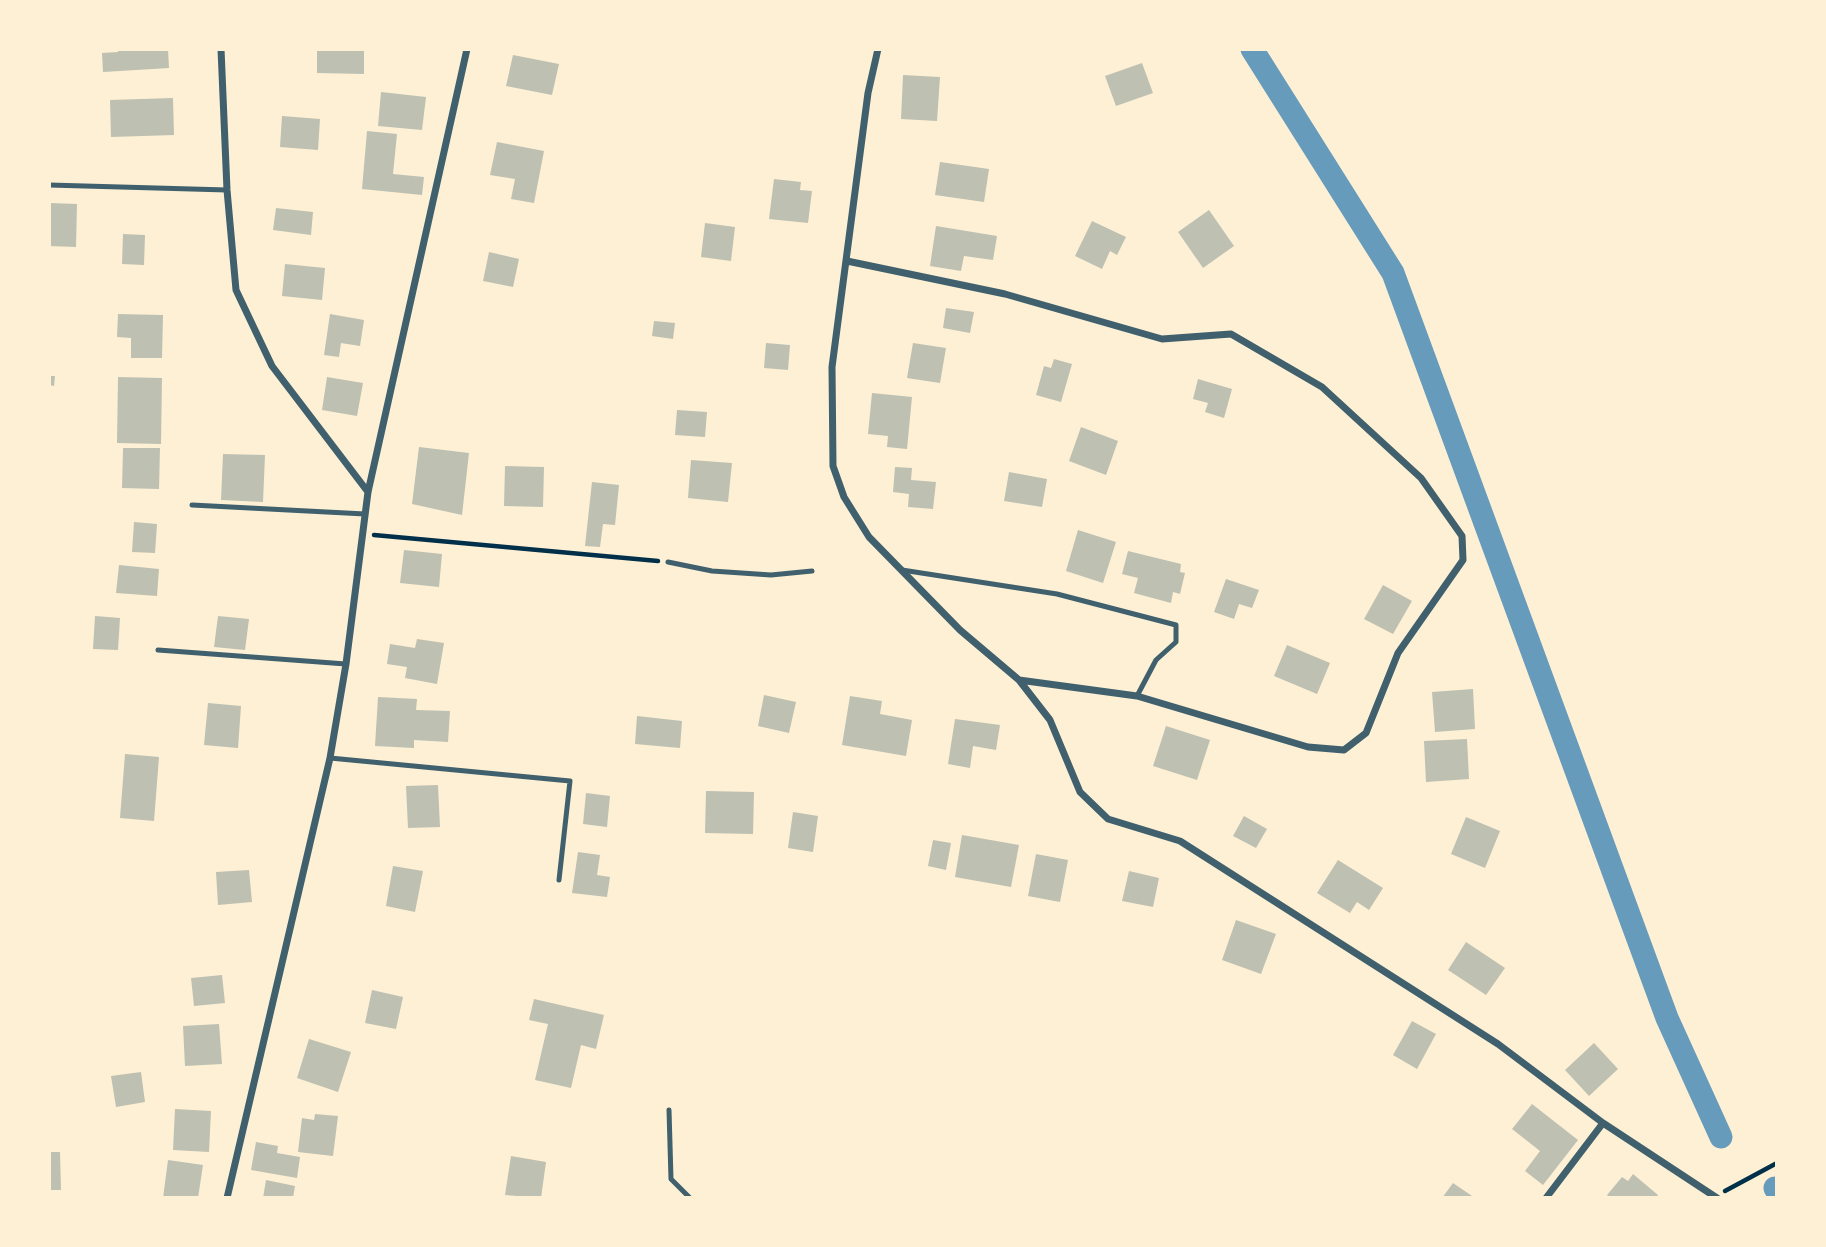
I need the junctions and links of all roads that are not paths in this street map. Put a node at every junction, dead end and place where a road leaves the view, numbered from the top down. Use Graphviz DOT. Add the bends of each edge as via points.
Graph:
graph roads {
  1 [pos="221,49"];
  2 [pos="467,49"];
  3 [pos="878,49"];
  4 [pos="49,185"];
  5 [pos="227,190"];
  6 [pos="847,261"];
  7 [pos="368,492"];
  8 [pos="192,505"];
  9 [pos="365,514"];
  10 [pos="668,562"];
  11 [pos="901,570"];
  12 [pos="812,571"];
  13 [pos="158,650"];
  14 [pos="346,664"];
  15 [pos="1018,680"];
  16 [pos="1137,696"];
  17 [pos="330,758"];
  18 [pos="559,880"];
  19 [pos="669,1110"];
  20 [pos="1603,1123"];
  21 [pos="1716,1197"];
  22 [pos="228,1198"];
  23 [pos="690,1198"];
  24 [pos="1546,1198"];
  1 -- 5 [label="street"];
  2 -- 7 [label="street"];
  3 -- 6 [label="street" via="868,93"];
  4 -- 5 [label="lane"];
  5 -- 7 [label="street" via="236,290 272,366"];
  6 -- 11 [label="street" via="832,367 833,466 844,497 869,537"];
  6 -- 16 [label="street" via="1005,294 1162,339 1231,334 1322,387 1421,478 1462,536 1463,560 1398,653 1366,733 1344,750 1308,747"];
  7 -- 9 [label="street"];
  8 -- 9 [label="lane"];
  9 -- 14 [label="street"];
  10 -- 12 [label="lane" via="771,575"];
  11 -- 15 [label="street"];
  11 -- 16 [label="lane" via="1057,594 1177,625 1176,642 1156,660"];
  13 -- 14 [label="lane"];
  14 -- 17 [label="street"];
  15 -- 16 [label="street"];
  15 -- 20 [label="street" via="1050,720 1080,792 1108,819 1180,841 1498,1044"];
  17 -- 18 [label="lane" via="570,781"];
  17 -- 22 [label="street"];
  19 -- 23 [label="lane" via="671,1179"];
  20 -- 21 [label="street"];
  20 -- 24 [label="street"];
}
